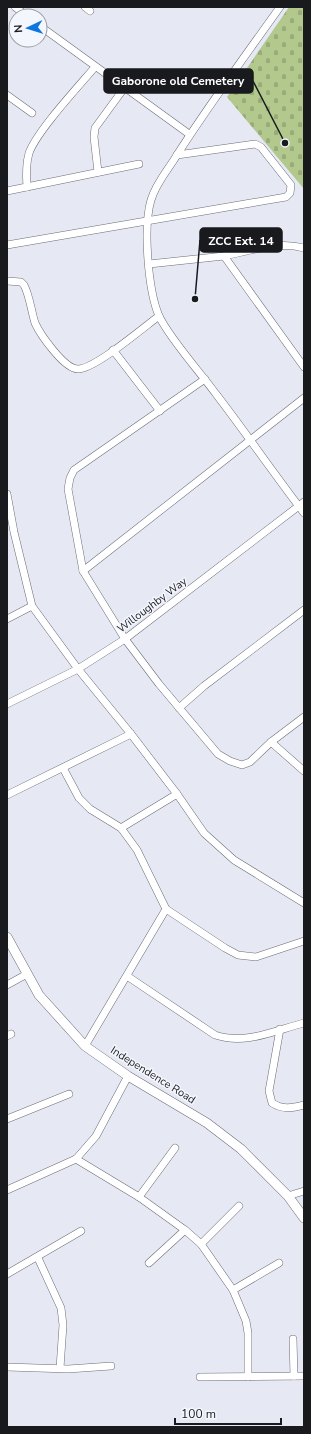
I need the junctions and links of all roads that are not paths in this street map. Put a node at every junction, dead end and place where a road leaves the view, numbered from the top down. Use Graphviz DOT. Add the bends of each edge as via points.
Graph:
graph roads {
  1 [pos="280,7"];
  2 [pos="48,32"];
  3 [pos="95,67"];
  4 [pos="125,87"];
  5 [pos="7,95"];
  6 [pos="32,113"];
  7 [pos="189,134"];
  8 [pos="177,155"];
  9 [pos="139,164"];
  10 [pos="98,172"];
  11 [pos="27,187"];
  12 [pos="7,190"];
  13 [pos="147,220"];
  14 [pos="7,245"];
  15 [pos="304,248"];
  16 [pos="224,256"];
  17 [pos="149,264"];
  18 [pos="7,281"];
  19 [pos="159,316"];
  20 [pos="113,350"];
  21 [pos="304,367"];
  22 [pos="205,379"];
  23 [pos="304,398"];
  24 [pos="160,411"];
  25 [pos="251,438"];
  26 [pos="7,494"];
  27 [pos="301,504"];
  28 [pos="304,513"];
  29 [pos="10,534"];
  30 [pos="83,571"];
  31 [pos="32,606"];
  32 [pos="304,610"];
  33 [pos="7,619"];
  34 [pos="125,639"];
  35 [pos="78,669"];
  36 [pos="7,704"];
  37 [pos="179,708"];
  38 [pos="304,717"];
  39 [pos="131,734"];
  40 [pos="271,742"];
  41 [pos="64,768"];
  42 [pos="304,771"];
  43 [pos="177,794"];
  44 [pos="7,795"];
  45 [pos="121,828"];
  46 [pos="304,903"];
  47 [pos="166,910"];
  48 [pos="7,937"];
  49 [pos="304,941"];
  50 [pos="27,974"];
  51 [pos="126,976"];
  52 [pos="7,985"];
  53 [pos="304,1023"];
  54 [pos="280,1029"];
  55 [pos="85,1046"];
  56 [pos="128,1076"];
  57 [pos="69,1094"];
  58 [pos="304,1105"];
  59 [pos="7,1119"];
  60 [pos="175,1148"];
  61 [pos="76,1159"];
  62 [pos="7,1190"];
  63 [pos="304,1192"];
  64 [pos="139,1196"];
  65 [pos="288,1196"];
  66 [pos="239,1206"];
  67 [pos="304,1218"];
  68 [pos="185,1230"];
  69 [pos="81,1231"];
  70 [pos="201,1244"];
  71 [pos="38,1258"];
  72 [pos="149,1263"];
  73 [pos="279,1263"];
  74 [pos="7,1274"];
  75 [pos="233,1290"];
  76 [pos="293,1338"];
  77 [pos="111,1366"];
  78 [pos="7,1367"];
  79 [pos="60,1368"];
  80 [pos="294,1376"];
  81 [pos="304,1376"];
  82 [pos="200,1377"];
  83 [pos="248,1377"];
  1 -- 7 [label="street"];
  2 -- 3 [label="street"];
  3 -- 4 [label="street"];
  3 -- 11 [label="street" via="42,131 30,152 26,167"];
  4 -- 7 [label="street"];
  4 -- 10 [label="street" via="95,128"];
  5 -- 6 [label="street"];
  7 -- 8 [label="street"];
  8 -- 13 [label="street" via="161,178 151,199"];
  8 -- 13 [label="street" via="255,144 261,147 291,185 290,193 286,198"];
  9 -- 10 [label="street"];
  10 -- 11 [label="street"];
  11 -- 12 [label="street"];
  13 -- 14 [label="street"];
  13 -- 17 [label="street"];
  15 -- 16 [label="street" via="269,246"];
  16 -- 17 [label="street"];
  16 -- 21 [label="street"];
  17 -- 19 [label="street"];
  18 -- 20 [label="street" via="21,282 24,285 36,323 67,365 76,369 85,368"];
  19 -- 20 [label="street"];
  19 -- 22 [label="street"];
  20 -- 24 [label="street"];
  22 -- 24 [label="street"];
  22 -- 25 [label="street"];
  23 -- 25 [label="street"];
  24 -- 30 [label="street" via="74,470 70,478 68,489"];
  25 -- 27 [label="street"];
  25 -- 30 [label="street"];
  26 -- 29 [label="street"];
  27 -- 28 [label="street"];
  27 -- 34 [label="street, Willoughby Way"];
  29 -- 31 [label="street"];
  30 -- 34 [label="street"];
  31 -- 33 [label="street"];
  31 -- 35 [label="street"];
  32 -- 37 [label="street"];
  34 -- 35 [label="street, Willoughby Way"];
  34 -- 37 [label="street"];
  35 -- 36 [label="street, Willoughby Way"];
  35 -- 39 [label="street"];
  37 -- 40 [label="street" via="218,754 230,761 242,765 250,762"];
  38 -- 40 [label="street"];
  39 -- 41 [label="street"];
  39 -- 43 [label="street"];
  40 -- 42 [label="street"];
  41 -- 44 [label="street"];
  41 -- 45 [label="street" via="79,798 90,809"];
  43 -- 45 [label="street"];
  43 -- 46 [label="street" via="204,833 234,860"];
  45 -- 47 [label="street" via="136,850"];
  47 -- 49 [label="street" via="238,955 256,957"];
  47 -- 51 [label="street"];
  48 -- 50 [label="street, Independence Road"];
  50 -- 52 [label="street"];
  50 -- 55 [label="street, Independence Road" via="54,1014"];
  51 -- 54 [label="street" via="215,1035 244,1040"];
  51 -- 55 [label="street"];
  53 -- 54 [label="street"];
  54 -- 58 [label="street" via="269,1091 272,1103 288,1109"];
  55 -- 56 [label="street, Independence Road"];
  56 -- 61 [label="street" via="96,1136"];
  56 -- 65 [label="street, Independence Road" via="207,1123 241,1149"];
  57 -- 59 [label="street"];
  60 -- 64 [label="street"];
  61 -- 62 [label="street"];
  61 -- 64 [label="street"];
  63 -- 65 [label="street"];
  64 -- 68 [label="street"];
  65 -- 67 [label="street, Independence Road"];
  66 -- 70 [label="street"];
  68 -- 70 [label="street"];
  68 -- 72 [label="street"];
  69 -- 71 [label="street"];
  70 -- 75 [label="street"];
  71 -- 74 [label="street"];
  71 -- 79 [label="street" via="62,1308"];
  73 -- 75 [label="street"];
  75 -- 83 [label="street" via="246,1321"];
  76 -- 80 [label="street"];
  77 -- 79 [label="street"];
  78 -- 79 [label="street"];
  80 -- 81 [label="street"];
  80 -- 83 [label="street"];
  82 -- 83 [label="street"];
}
